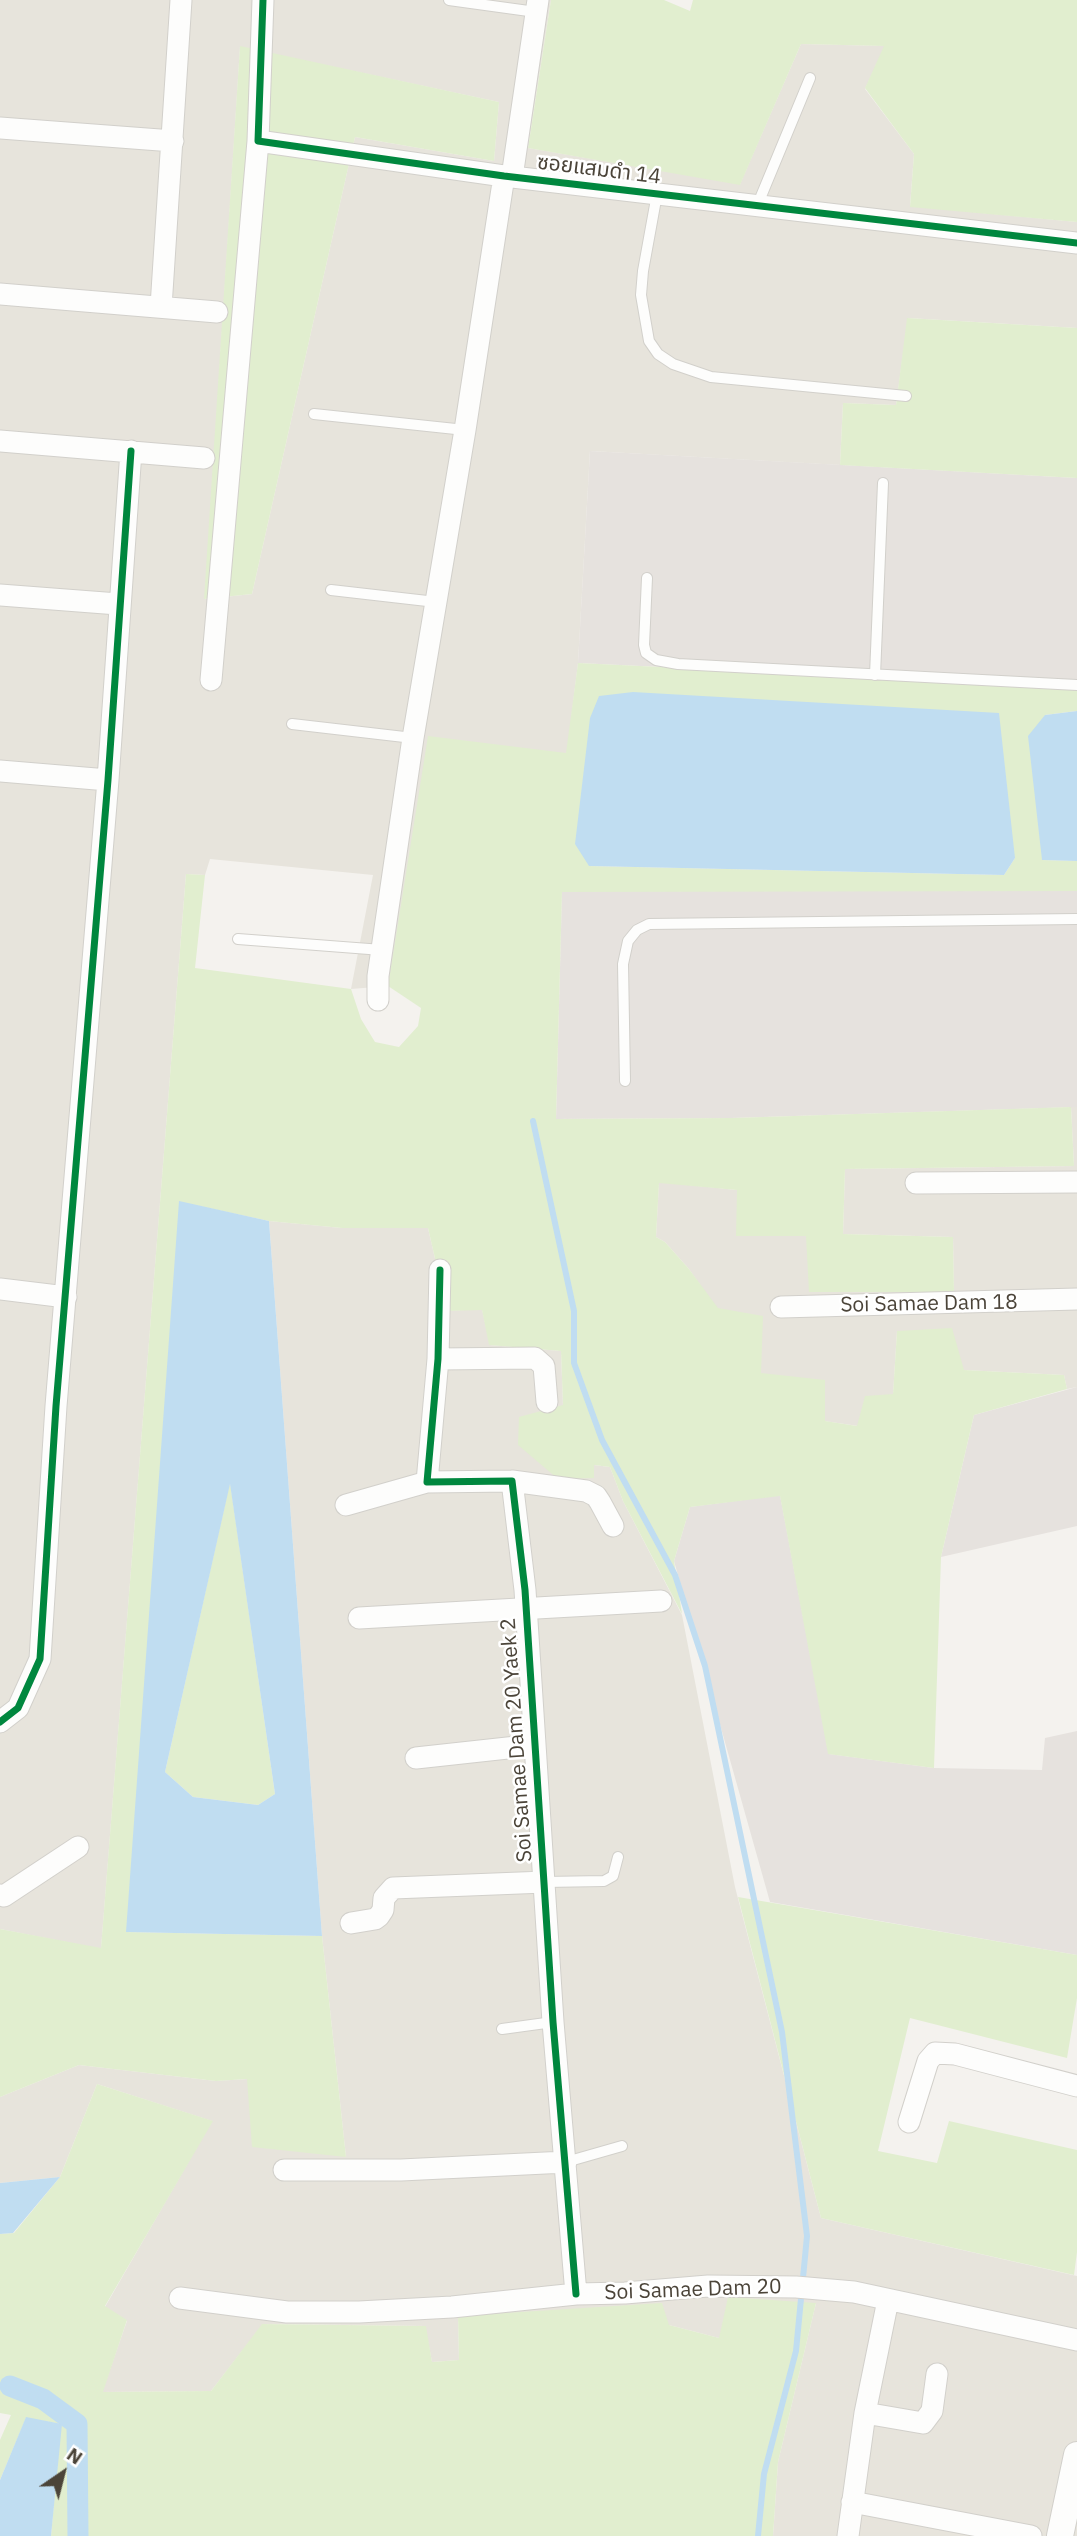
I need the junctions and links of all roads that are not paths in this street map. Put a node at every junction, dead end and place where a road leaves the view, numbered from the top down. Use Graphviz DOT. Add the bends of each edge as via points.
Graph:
graph roads {
  1 [pos="181,0"];
  2 [pos="263,0"];
  3 [pos="449,0"];
  4 [pos="537,6"];
  5 [pos="810,78"];
  6 [pos="0,128"];
  7 [pos="173,141"];
  8 [pos="258,141"];
  9 [pos="508,177"];
  10 [pos="657,194"];
  11 [pos="757,206"];
  12 [pos="1077,243"];
  13 [pos="0,294"];
  14 [pos="161,307"];
  15 [pos="217,312"];
  16 [pos="906,396"];
  17 [pos="314,414"];
  18 [pos="465,430"];
  19 [pos="0,440"];
  20 [pos="131,451"];
  21 [pos="204,458"];
  22 [pos="883,483"];
  23 [pos="647,578"];
  24 [pos="331,590"];
  25 [pos="0,595"];
  26 [pos="436,602"];
  27 [pos="118,604"];
  28 [pos="875,675"];
  29 [pos="211,680"];
  30 [pos="1077,685"];
  31 [pos="292,724"];
  32 [pos="413,738"];
  33 [pos="0,771"];
  34 [pos="108,780"];
  35 [pos="1077,919"];
  36 [pos="237,939"];
  37 [pos="383,950"];
  38 [pos="378,1000"];
  39 [pos="625,1081"];
  40 [pos="1077,1182"];
  41 [pos="916,1183"];
  42 [pos="440,1270"];
  43 [pos="0,1289"];
  44 [pos="66,1297"];
  45 [pos="1077,1299"];
  46 [pos="781,1307"];
  47 [pos="438,1359"];
  48 [pos="547,1402"];
  49 [pos="512,1481"];
  50 [pos="427,1482"];
  51 [pos="346,1505"];
  52 [pos="613,1526"];
  53 [pos="661,1601"];
  54 [pos="526,1609"];
  55 [pos="359,1618"];
  56 [pos="0,1722"];
  57 [pos="535,1745"];
  58 [pos="416,1758"];
  59 [pos="78,1847"];
  60 [pos="618,1857"];
  61 [pos="545,1882"];
  62 [pos="0,1895"];
  63 [pos="351,1923"];
  64 [pos="553,2022"];
  65 [pos="502,2029"];
  66 [pos="1077,2086"];
  67 [pos="909,2122"];
  68 [pos="622,2146"];
  69 [pos="566,2162"];
  70 [pos="284,2170"];
  71 [pos="576,2294"];
  72 [pos="180,2298"];
  73 [pos="888,2300"];
  74 [pos="1077,2340"];
  75 [pos="937,2374"];
  76 [pos="864,2413"];
  77 [pos="1077,2455"];
  78 [pos="852,2502"];
  79 [pos="848,2536"];
  80 [pos="1031,2536"];
  81 [pos="1060,2536"];
  1 -- 7 [label="street"];
  2 -- 8 [label="street"];
  3 -- 4 [label="lane"];
  4 -- 9 [label="street"];
  5 -- 11 [label="lane"];
  6 -- 7 [label="street"];
  7 -- 14 [label="street"];
  8 -- 9 [label="street, ซอยแสมดำ 14"];
  8 -- 29 [label="street"];
  9 -- 10 [label="street, ซอยแสมดำ 14"];
  9 -- 18 [label="street"];
  10 -- 11 [label="street, ซอยแสมดำ 14"];
  10 -- 16 [label="lane" via="641,296 649,341 658,354 711,377"];
  11 -- 12 [label="street, ซอยแสมดำ 14"];
  13 -- 14 [label="street"];
  14 -- 15 [label="street"];
  17 -- 18 [label="lane"];
  18 -- 26 [label="street"];
  19 -- 20 [label="street"];
  20 -- 21 [label="street"];
  20 -- 27 [label="street"];
  22 -- 28 [label="lane"];
  23 -- 28 [label="lane" via="644,645 656,660"];
  24 -- 26 [label="lane"];
  25 -- 27 [label="street"];
  26 -- 32 [label="street"];
  27 -- 34 [label="street"];
  28 -- 30 [label="lane"];
  31 -- 32 [label="lane"];
  32 -- 37 [label="street"];
  33 -- 34 [label="street"];
  34 -- 44 [label="street"];
  35 -- 39 [label="lane" via="649,923 628,941 623,964"];
  36 -- 37 [label="lane"];
  37 -- 38 [label="street"];
  40 -- 41 [label="street"];
  42 -- 47 [label="street"];
  43 -- 44 [label="street"];
  44 -- 56 [label="street" via="40,1659 18,1708"];
  45 -- 46 [label="street, Soi Samae Dam 18"];
  47 -- 48 [label="street" via="535,1358 544,1366"];
  47 -- 50 [label="street"];
  49 -- 50 [label="street"];
  49 -- 52 [label="street" via="586,1491 596,1496"];
  49 -- 54 [label="street, Soi Samae Dam 20 Yaek 2"];
  50 -- 51 [label="street"];
  53 -- 54 [label="street"];
  54 -- 55 [label="street"];
  54 -- 57 [label="street, Soi Samae Dam 20 Yaek 2"];
  57 -- 58 [label="street"];
  57 -- 61 [label="street, Soi Samae Dam 20 Yaek 2"];
  59 -- 62 [label="street"];
  60 -- 61 [label="lane" via="613,1875 604,1881"];
  61 -- 63 [label="street" via="393,1888 384,1898 379,1916"];
  61 -- 64 [label="street, Soi Samae Dam 20 Yaek 2"];
  64 -- 65 [label="lane"];
  64 -- 69 [label="street, Soi Samae Dam 20 Yaek 2"];
  66 -- 67 [label="street" via="955,2054 935,2053 928,2061"];
  68 -- 69 [label="lane"];
  69 -- 70 [label="street"];
  69 -- 71 [label="street, Soi Samae Dam 20 Yaek 2"];
  71 -- 72 [label="street, Soi Samae Dam 20" via="359,2312 287,2312"];
  71 -- 73 [label="street, Soi Samae Dam 20" via="708,2286 796,2287"];
  73 -- 74 [label="street, Soi Samae Dam 20"];
  73 -- 76 [label="street"];
  75 -- 76 [label="street" via="932,2411 923,2423"];
  76 -- 78 [label="street"];
  77 -- 81 [label="street"];
  78 -- 79 [label="street"];
  78 -- 80 [label="street"];
}
